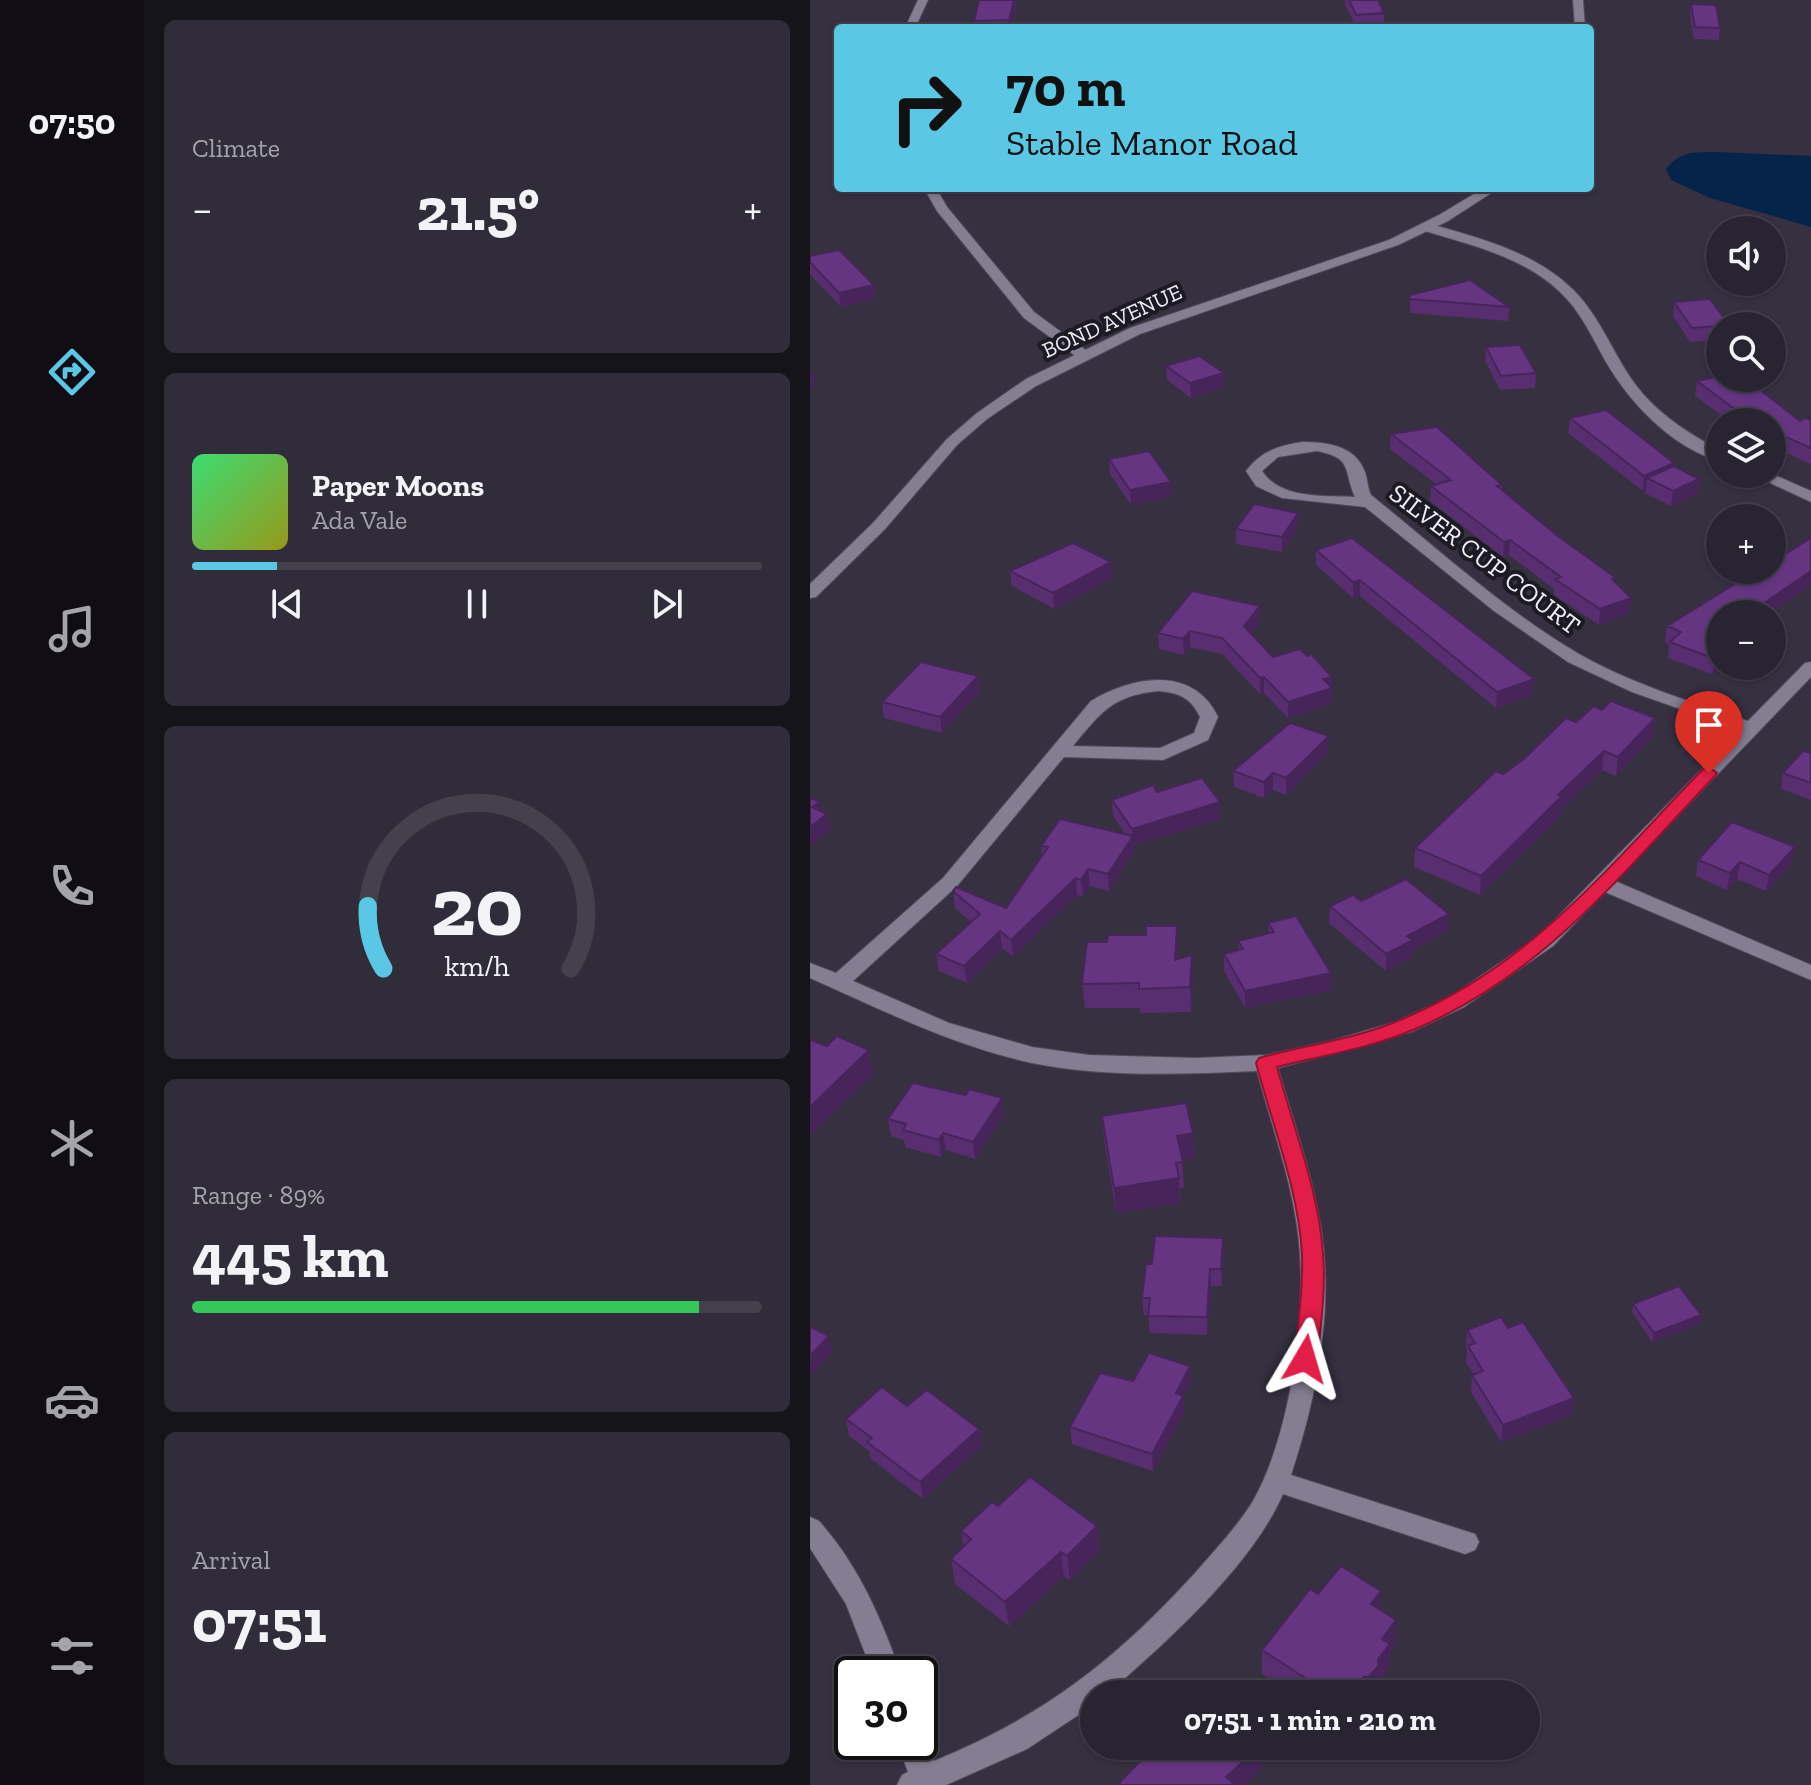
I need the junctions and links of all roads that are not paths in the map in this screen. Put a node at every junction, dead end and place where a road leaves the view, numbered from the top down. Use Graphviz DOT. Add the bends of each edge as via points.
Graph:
graph roads {
  1 [pos="923,0"];
  2 [pos="1578,0"];
  3 [pos="912,24"];
  4 [pos="1580,24"];
  5 [pos="932,192"];
  6 [pos="1487,192"];
  7 [pos="1430,228"];
  8 [pos="1082,354"];
  9 [pos="1706,447"];
  10 [pos="1786,486"];
  11 [pos="1811,497"];
  12 [pos="1365,502"];
  13 [pos="810,593"];
  14 [pos="1811,667"];
  15 [pos="1751,728"];
  16 [pos="1060,751"];
  17 [pos="1602,883"];
  18 [pos="810,970"];
  19 [pos="1811,973"];
  20 [pos="838,983"];
  21 [pos="1266,1063"];
  22 [pos="1276,1481"];
  23 [pos="810,1529"];
  24 [pos="1465,1542"];
  25 [pos="881,1656"];
  26 [pos="915,1760"];
  27 [pos="918,1782"];
  1 -- 3 [label="street"];
  2 -- 4 [label="street"];
  5 -- 8 [label="street" via="1029,315"];
  6 -- 7 [label="street, BOND AVENUE"];
  7 -- 8 [label="street, BOND AVENUE" via="1338,266 1163,319"];
  7 -- 9 [label="street" via="1501,252 1552,278 1583,310 1632,390 1662,419"];
  8 -- 13 [label="street, BOND AVENUE" via="1009,396 954,441 861,545"];
  10 -- 11 [label="street"];
  12 -- 12 [label="street, SILVER CUP COURT" via="1352,462 1325,449 1278,450 1254,471 1261,483 1277,492"];
  12 -- 15 [label="street, SILVER CUP COURT" via="1384,511 1573,657 1655,695"];
  14 -- 15 [label="street"];
  15 -- 17 [label="street"];
  16 -- 16 [label="street" via="1097,705 1127,688 1176,688 1201,700 1209,717 1202,736 1163,754"];
  16 -- 20 [label="street" via="950,882"];
  17 -- 19 [label="street"];
  17 -- 21 [label="street" via="1546,941 1457,1002 1403,1027"];
  18 -- 20 [label="street"];
  20 -- 21 [label="street" via="928,1023 1032,1055 1136,1065"];
  21 -- 22 [label="street" via="1313,1251 1302,1381"];
  22 -- 24 [label="street"];
  22 -- 27 [label="street" via="1263,1508 1219,1565 1153,1635 1018,1738"];
  23 -- 25 [label="street" via="839,1560 862,1602"];
  26 -- 27 [label="street"];
}
